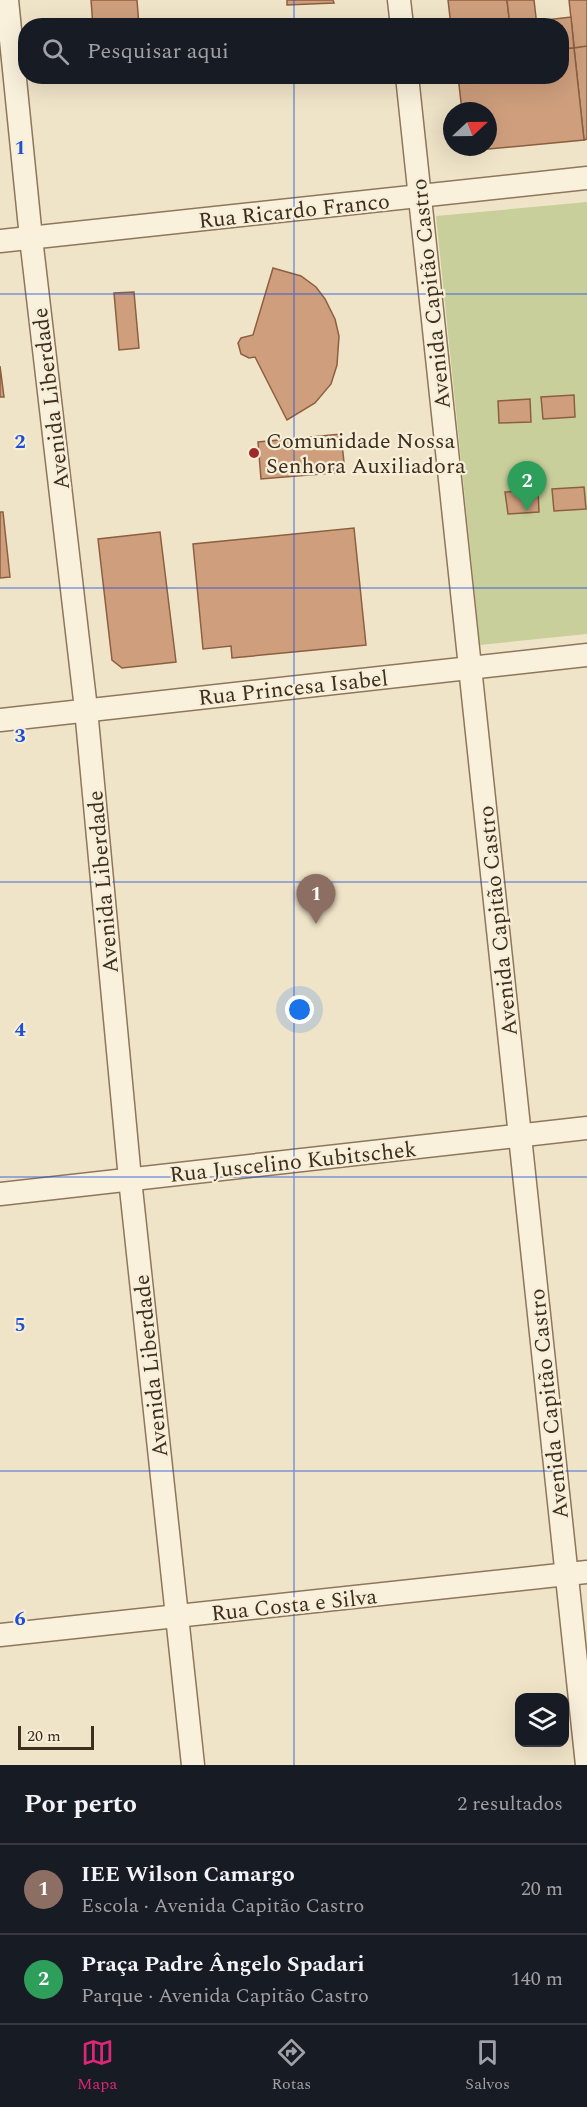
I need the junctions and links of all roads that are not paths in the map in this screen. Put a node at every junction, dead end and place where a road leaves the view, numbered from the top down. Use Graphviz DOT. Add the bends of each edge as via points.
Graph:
graph roads {
  1 [pos="7,0"];
  2 [pos="399,0"];
  3 [pos="401,18"];
  4 [pos="408,84"];
  5 [pos="587,178"];
  6 [pos="420,196"];
  7 [pos="31,238"];
  8 [pos="0,241"];
  9 [pos="587,655"];
  10 [pos="470,669"];
  11 [pos="86,709"];
  12 [pos="0,720"];
  13 [pos="587,1128"];
  14 [pos="520,1135"];
  15 [pos="130,1179"];
  16 [pos="0,1194"];
  17 [pos="577,1573"];
  18 [pos="176,1617"];
  19 [pos="0,1635"];
  20 [pos="193,1765"];
  21 [pos="587,1765"];
  1 -- 7 [label="street, Avenida Liberdade"];
  2 -- 3 [label="street"];
  4 -- 6 [label="street, Avenida Capitão Castro"];
  5 -- 6 [label="street, Rua Ricardo Franco"];
  6 -- 7 [label="street, Rua Ricardo Franco"];
  6 -- 10 [label="street, Avenida Capitão Castro"];
  7 -- 8 [label="street, Rua Ricardo Franco"];
  7 -- 11 [label="street, Avenida Liberdade"];
  9 -- 10 [label="street, Rua Princesa Isabel"];
  10 -- 11 [label="street, Rua Princesa Isabel"];
  10 -- 14 [label="street, Avenida Capitão Castro"];
  11 -- 12 [label="street, Rua Princesa Isabel"];
  11 -- 15 [label="street, Avenida Liberdade"];
  13 -- 14 [label="street, Rua Juscelino Kubitschek"];
  14 -- 15 [label="street, Rua Juscelino Kubitschek"];
  14 -- 17 [label="street, Avenida Capitão Castro"];
  15 -- 16 [label="street, Rua Juscelino Kubitschek"];
  15 -- 18 [label="street, Avenida Liberdade"];
  17 -- 18 [label="street, Rua Costa e Silva"];
  17 -- 21 [label="street, Avenida Capitão Castro"];
  18 -- 19 [label="street, Rua Costa e Silva"];
  18 -- 20 [label="street, Avenida Liberdade"];
}
